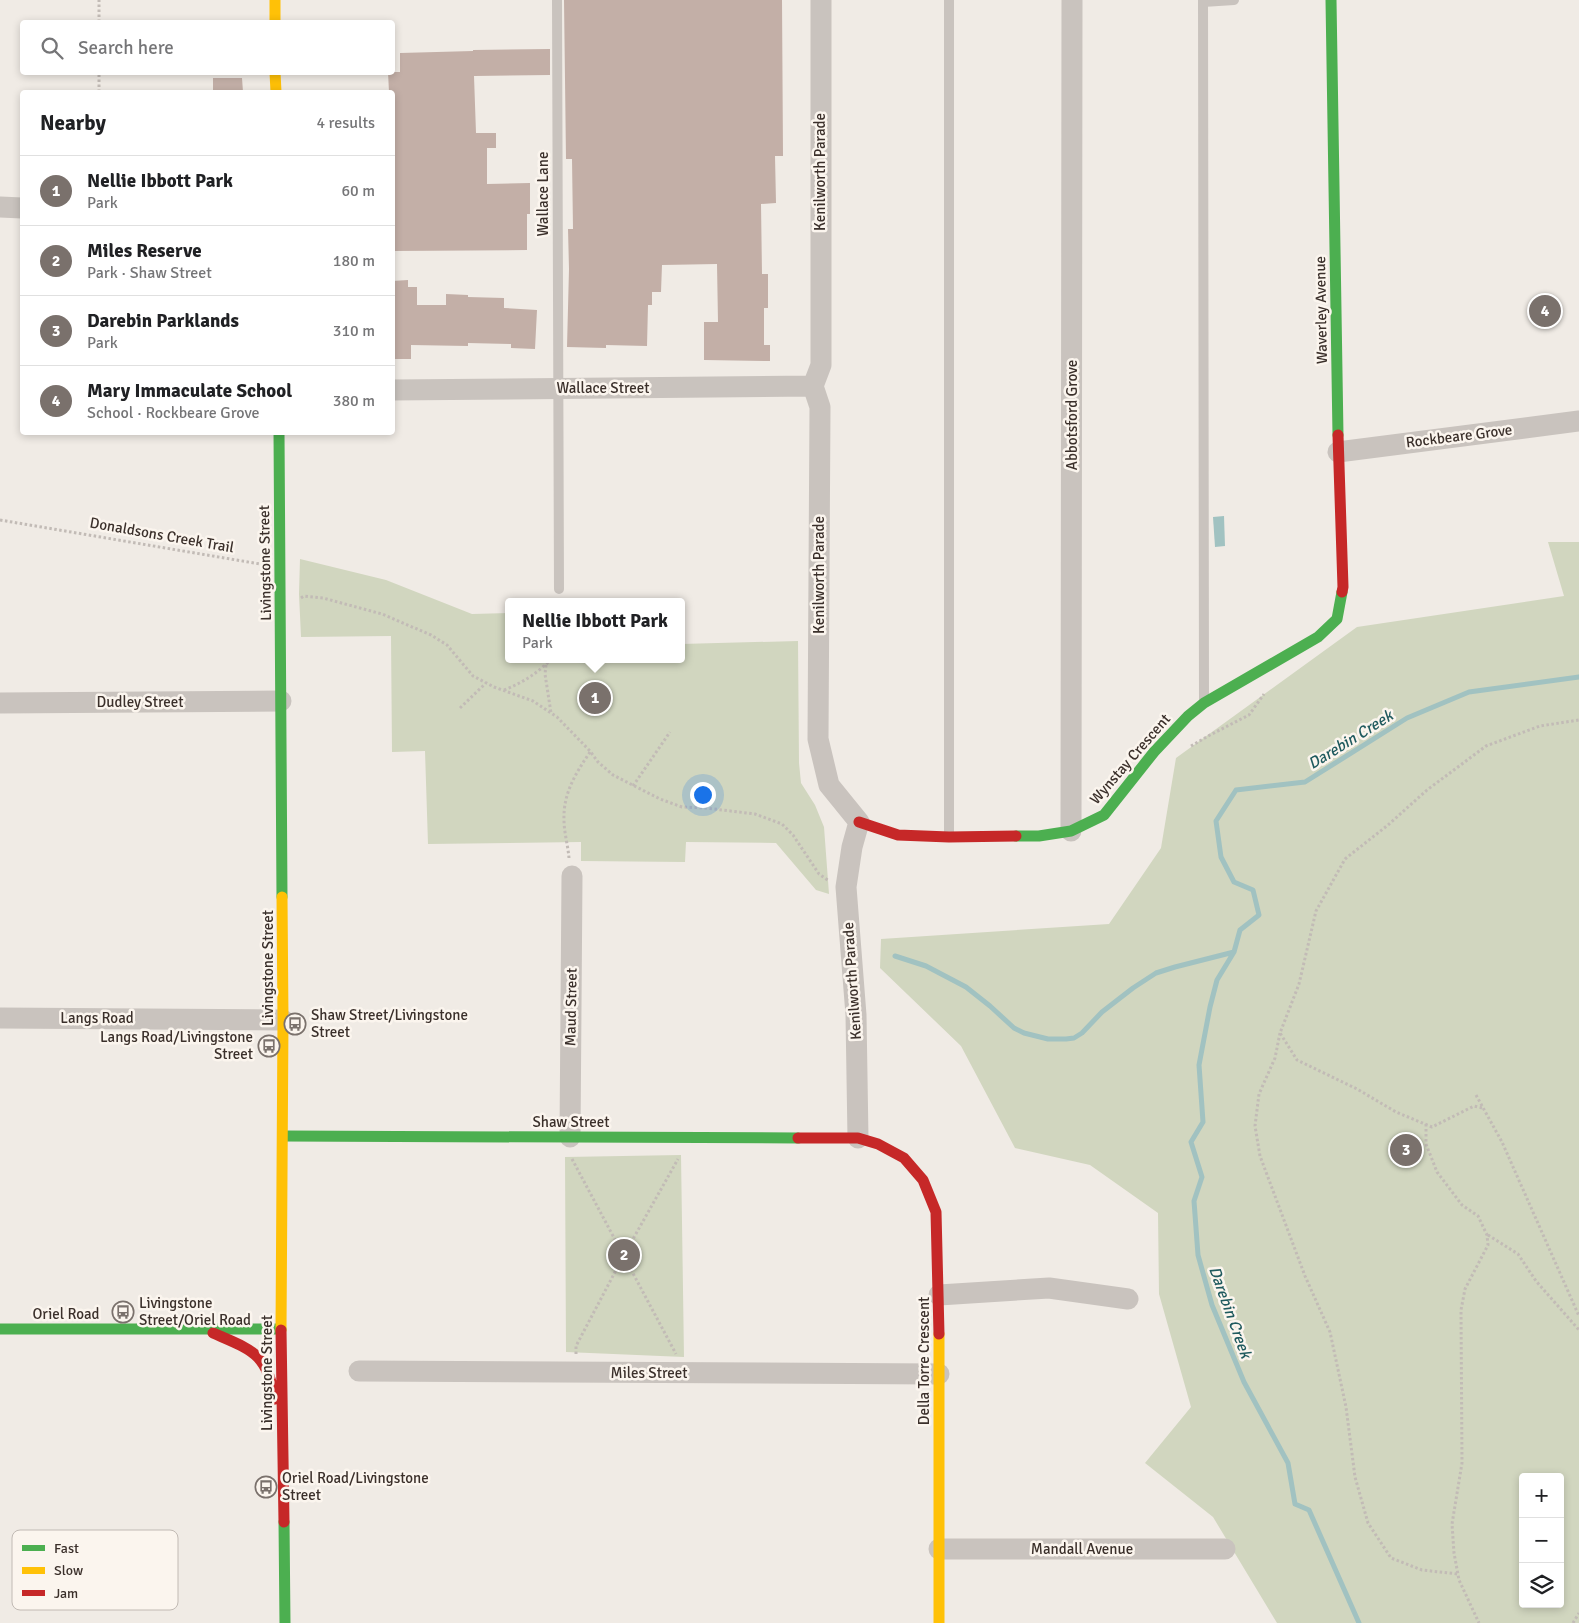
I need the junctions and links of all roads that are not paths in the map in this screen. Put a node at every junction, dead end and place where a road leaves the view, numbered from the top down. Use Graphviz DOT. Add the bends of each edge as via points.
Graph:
graph roads {
  1 [pos="275,0"];
  2 [pos="557,0"];
  3 [pos="820,0"];
  4 [pos="949,0"];
  5 [pos="1072,0"];
  6 [pos="1234,0"];
  7 [pos="1331,0"];
  8 [pos="1203,1"];
  9 [pos="275,20"];
  10 [pos="276,75"];
  11 [pos="276,90"];
  12 [pos="0,207"];
  13 [pos="20,208"];
  14 [pos="813,386"];
  15 [pos="558,388"];
  16 [pos="395,390"];
  17 [pos="1579,421"];
  18 [pos="279,435"];
  19 [pos="1338,452"];
  20 [pos="558,589"];
  21 [pos="1337,619"];
  22 [pos="281,701"];
  23 [pos="0,703"];
  24 [pos="1204,703"];
  25 [pos="859,822"];
  26 [pos="1071,831"];
  27 [pos="949,837"];
  28 [pos="572,876"];
  29 [pos="0,1018"];
  30 [pos="283,1020"];
  31 [pos="283,1136"];
  32 [pos="858,1138"];
  33 [pos="570,1146"];
  34 [pos="939,1295"];
  35 [pos="1128,1299"];
  36 [pos="0,1329"];
  37 [pos="203,1329"];
  38 [pos="281,1329"];
  39 [pos="358,1371"];
  40 [pos="939,1374"];
  41 [pos="282,1434"];
  42 [pos="939,1549"];
  43 [pos="1225,1550"];
  44 [pos="285,1623"];
  45 [pos="939,1623"];
  1 -- 9 [label="street"];
  2 -- 15 [label="lane, Wallace Lane"];
  3 -- 14 [label="street, Kenilworth Parade" via="820,365"];
  4 -- 27 [label="lane"];
  5 -- 26 [label="street, Abbotsford Grove"];
  6 -- 8 [label="lane"];
  7 -- 19 [label="street, Waverley Avenue"];
  8 -- 24 [label="lane"];
  10 -- 11 [label="street"];
  12 -- 13 [label="street"];
  14 -- 15 [label="street, Wallace Street"];
  14 -- 25 [label="street, Kenilworth Parade" via="820,407 818,739 829,785"];
  15 -- 16 [label="street, Wallace Street"];
  15 -- 20 [label="lane, Wallace Lane"];
  17 -- 19 [label="street, Rockbeare Grove"];
  18 -- 22 [label="street, Livingstone Street"];
  19 -- 21 [label="street, Waverley Avenue" via="1343,587"];
  21 -- 24 [label="street, Wynstay Crescent" via="1318,637"];
  22 -- 23 [label="street, Dudley Street"];
  22 -- 30 [label="street, Livingstone Street"];
  24 -- 26 [label="street, Wynstay Crescent" via="1154,752 1104,815"];
  25 -- 27 [label="street, Wynstay Crescent" via="898,835"];
  25 -- 32 [label="street, Kenilworth Parade" via="846,887 856,1015"];
  26 -- 27 [label="street, Wynstay Crescent" via="1039,836"];
  28 -- 33 [label="street, Maud Street"];
  29 -- 30 [label="street, Langs Road"];
  30 -- 31 [label="street, Livingstone Street"];
  31 -- 33 [label="street, Shaw Street"];
  31 -- 38 [label="street, Livingstone Street"];
  32 -- 33 [label="street, Shaw Street"];
  32 -- 34 [label="street, Della Torre Crescent" via="904,1158 923,1180 936,1212"];
  34 -- 35 [label="street" via="1049,1288"];
  34 -- 40 [label="street, Della Torre Crescent"];
  36 -- 37 [label="street, Oriel Road"];
  37 -- 38 [label="street, Oriel Road"];
  37 -- 41 [label="street" via="246,1347 263,1363 274,1391"];
  38 -- 41 [label="street, Livingstone Street"];
  39 -- 40 [label="street, Miles Street"];
  40 -- 42 [label="street, Della Torre Crescent"];
  41 -- 44 [label="street, Livingstone Street"];
  42 -- 43 [label="street, Mandall Avenue"];
  42 -- 45 [label="street, Della Torre Crescent"];
}
